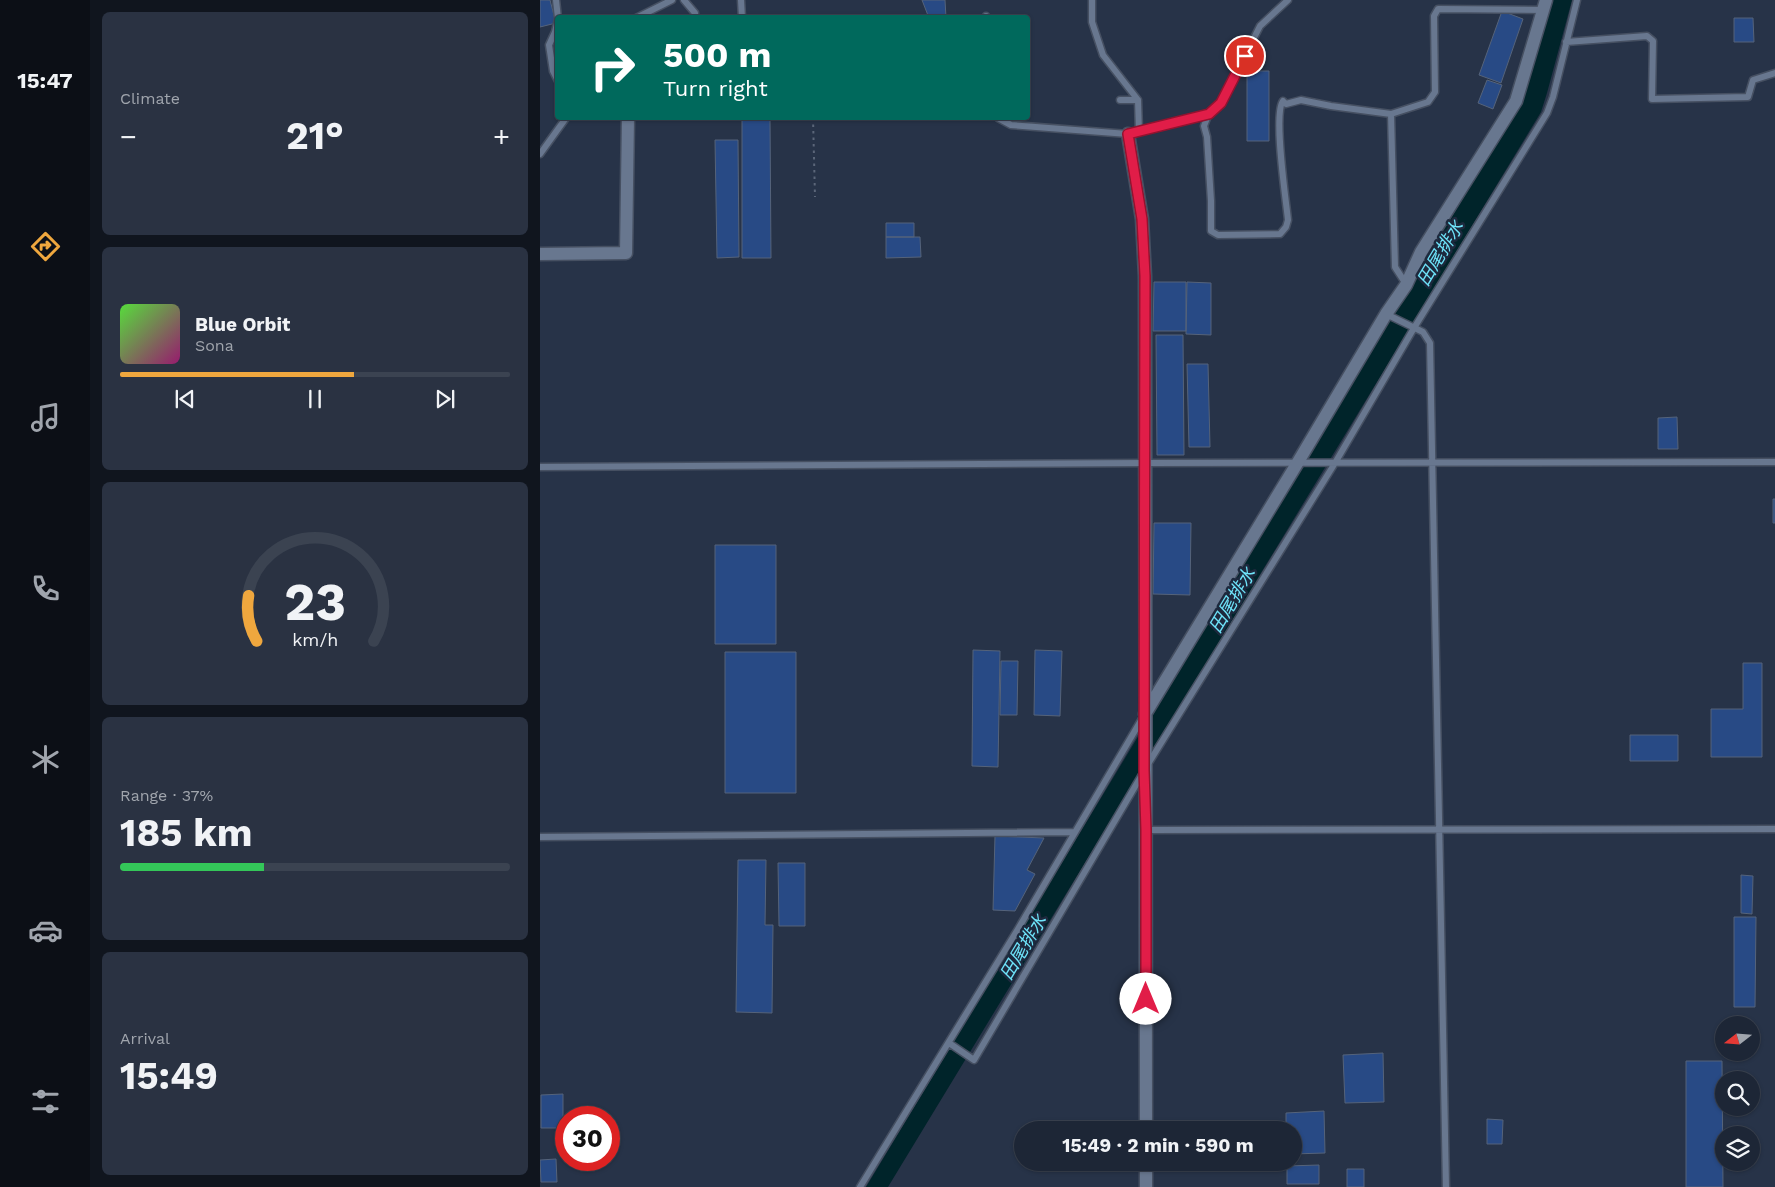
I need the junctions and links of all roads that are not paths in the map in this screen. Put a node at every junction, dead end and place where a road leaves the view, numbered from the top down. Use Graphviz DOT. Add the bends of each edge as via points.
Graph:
graph roads {
  1 [pos="556,0"];
  2 [pos="672,0"];
  3 [pos="684,0"];
  4 [pos="742,0"];
  5 [pos="1092,0"];
  6 [pos="1288,0"];
  7 [pos="1577,0"];
  8 [pos="1545,5"];
  9 [pos="558,15"];
  10 [pos="642,15"];
  11 [pos="695,15"];
  12 [pos="742,15"];
  13 [pos="555,32"];
  14 [pos="1566,42"];
  15 [pos="1775,74"];
  16 [pos="555,75"];
  17 [pos="1120,100"];
  18 [pos="1138,100"];
  19 [pos="1209,114"];
  20 [pos="1390,114"];
  21 [pos="565,120"];
  22 [pos="628,120"];
  23 [pos="1002,120"];
  24 [pos="1134,133"];
  25 [pos="540,154"];
  26 [pos="540,254"];
  27 [pos="1406,285"];
  28 [pos="1390,316"];
  29 [pos="1414,328"];
  30 [pos="1298,462"];
  31 [pos="1432,462"];
  32 [pos="1775,462"];
  33 [pos="1146,463"];
  34 [pos="1336,463"];
  35 [pos="540,467"];
  36 [pos="1145,714"];
  37 [pos="1144,770"];
  38 [pos="1775,829"];
  39 [pos="1146,830"];
  40 [pos="1440,830"];
  41 [pos="1074,832"];
  42 [pos="540,837"];
  43 [pos="949,1043"];
  44 [pos="1146,1121"];
  45 [pos="1146,1171"];
  46 [pos="860,1187"];
  47 [pos="1146,1187"];
  48 [pos="1446,1187"];
  1 -- 9 [label="lane"];
  2 -- 10 [label="lane"];
  3 -- 11 [label="lane"];
  4 -- 12 [label="lane"];
  5 -- 18 [label="lane" via="1092,22 1103,54"];
  6 -- 19 [label="lane" via="1260,26 1221,103"];
  7 -- 14 [label="lane"];
  8 -- 20 [label="lane" via="1438,9 1434,16 1435,92 1428,102"];
  8 -- 27 [label="street" via="1516,100 1421,252"];
  13 -- 16 [label="lane" via="549,45"];
  14 -- 15 [label="lane" via="1647,36 1654,41 1652,99 1748,97 1753,80"];
  14 -- 29 [label="lane" via="1547,113"];
  17 -- 18 [label="lane"];
  18 -- 24 [label="lane"];
  19 -- 20 [label="lane" via="1204,126 1211,231 1218,235 1280,234 1286,226 1279,124 1283,101 1286,104 1301,100"];
  19 -- 24 [label="lane"];
  20 -- 27 [label="lane" via="1395,267"];
  21 -- 25 [label="lane"];
  22 -- 26 [label="street" via="626,253"];
  23 -- 24 [label="lane" via="1011,125"];
  24 -- 33 [label="street" via="1145,276"];
  27 -- 28 [label="street"];
  28 -- 29 [label="lane"];
  28 -- 30 [label="street"];
  29 -- 31 [label="lane" via="1423,332 1430,343"];
  29 -- 34 [label="lane"];
  30 -- 33 [label="lane"];
  30 -- 34 [label="lane"];
  30 -- 36 [label="street"];
  31 -- 32 [label="lane"];
  31 -- 34 [label="lane"];
  31 -- 40 [label="lane"];
  33 -- 35 [label="lane"];
  33 -- 36 [label="street"];
  34 -- 37 [label="lane"];
  36 -- 37 [label="street"];
  36 -- 41 [label="lane"];
  37 -- 39 [label="street"];
  37 -- 43 [label="lane" via="974,1060"];
  38 -- 40 [label="lane"];
  39 -- 40 [label="lane"];
  39 -- 44 [label="street"];
  40 -- 48 [label="lane"];
  41 -- 42 [label="lane"];
  41 -- 43 [label="lane"];
  43 -- 46 [label="lane"];
  45 -- 47 [label="street"];
}
